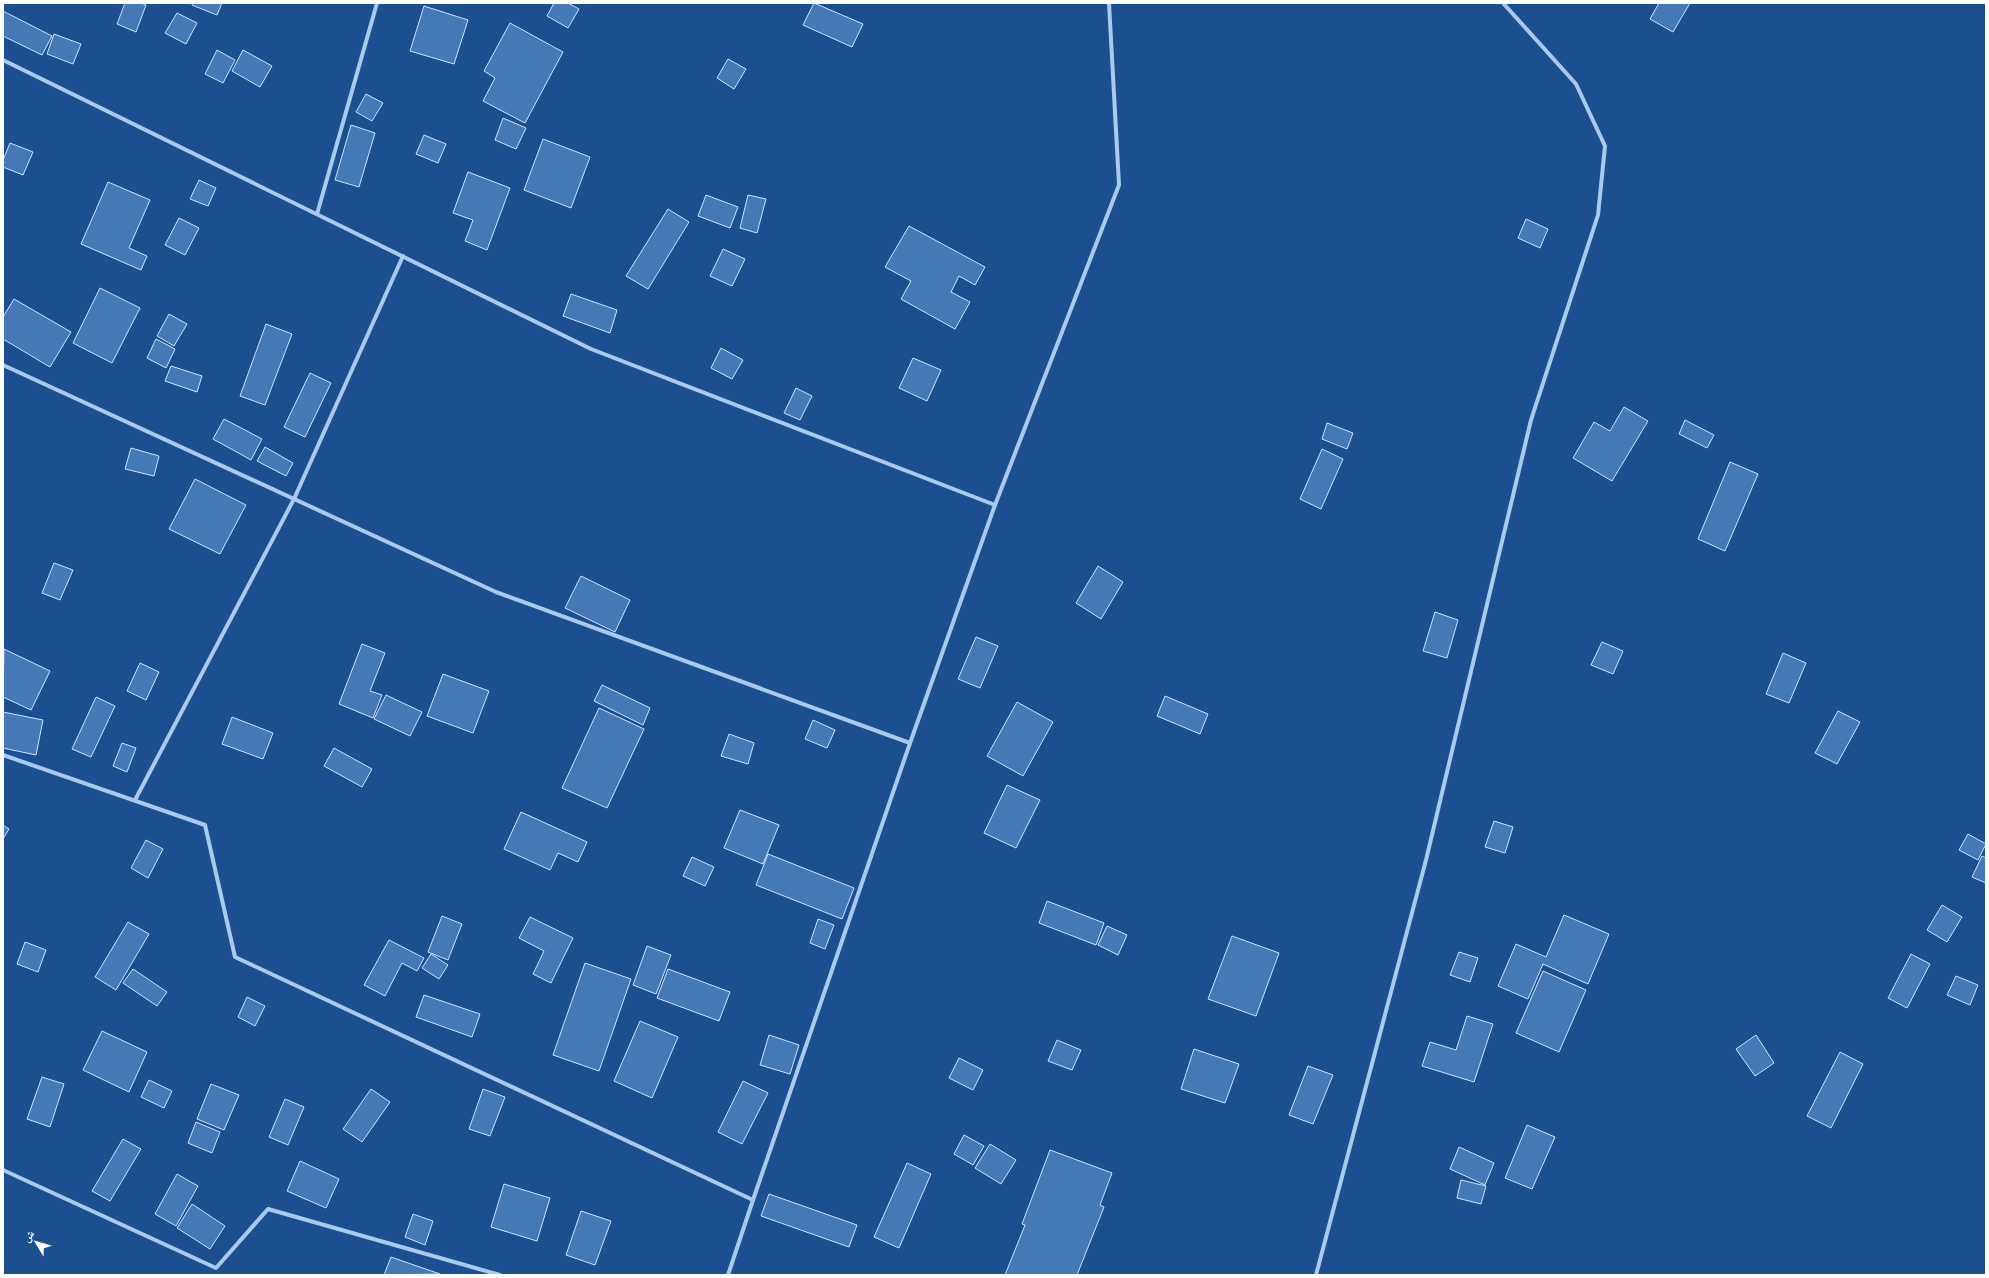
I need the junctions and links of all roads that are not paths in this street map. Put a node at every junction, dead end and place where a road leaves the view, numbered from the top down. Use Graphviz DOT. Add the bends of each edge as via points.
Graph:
graph roads {
  1 [pos="377,3"];
  2 [pos="1109,3"];
  3 [pos="1503,3"];
  4 [pos="3,60"];
  5 [pos="317,214"];
  6 [pos="404,256"];
  7 [pos="3,365"];
  8 [pos="294,499"];
  9 [pos="995,506"];
  10 [pos="910,743"];
  11 [pos="3,755"];
  12 [pos="135,800"];
  13 [pos="3,1170"];
  14 [pos="753,1200"];
  15 [pos="500,1275"];
  16 [pos="728,1275"];
  17 [pos="1316,1275"];
  1 -- 5 [label="street"];
  2 -- 9 [label="street" via="1119,185"];
  3 -- 17 [label="street" via="1576,84 1606,146 1598,215 1531,420 1426,860"];
  4 -- 5 [label="street"];
  5 -- 6 [label="street"];
  6 -- 8 [label="street"];
  6 -- 9 [label="street" via="591,349"];
  7 -- 8 [label="street"];
  8 -- 10 [label="street" via="496,592"];
  8 -- 12 [label="street"];
  9 -- 10 [label="street"];
  10 -- 14 [label="street"];
  11 -- 12 [label="street"];
  12 -- 14 [label="street" via="205,824 235,957"];
  13 -- 15 [label="street" via="216,1268 268,1209"];
  14 -- 16 [label="street"];
}
